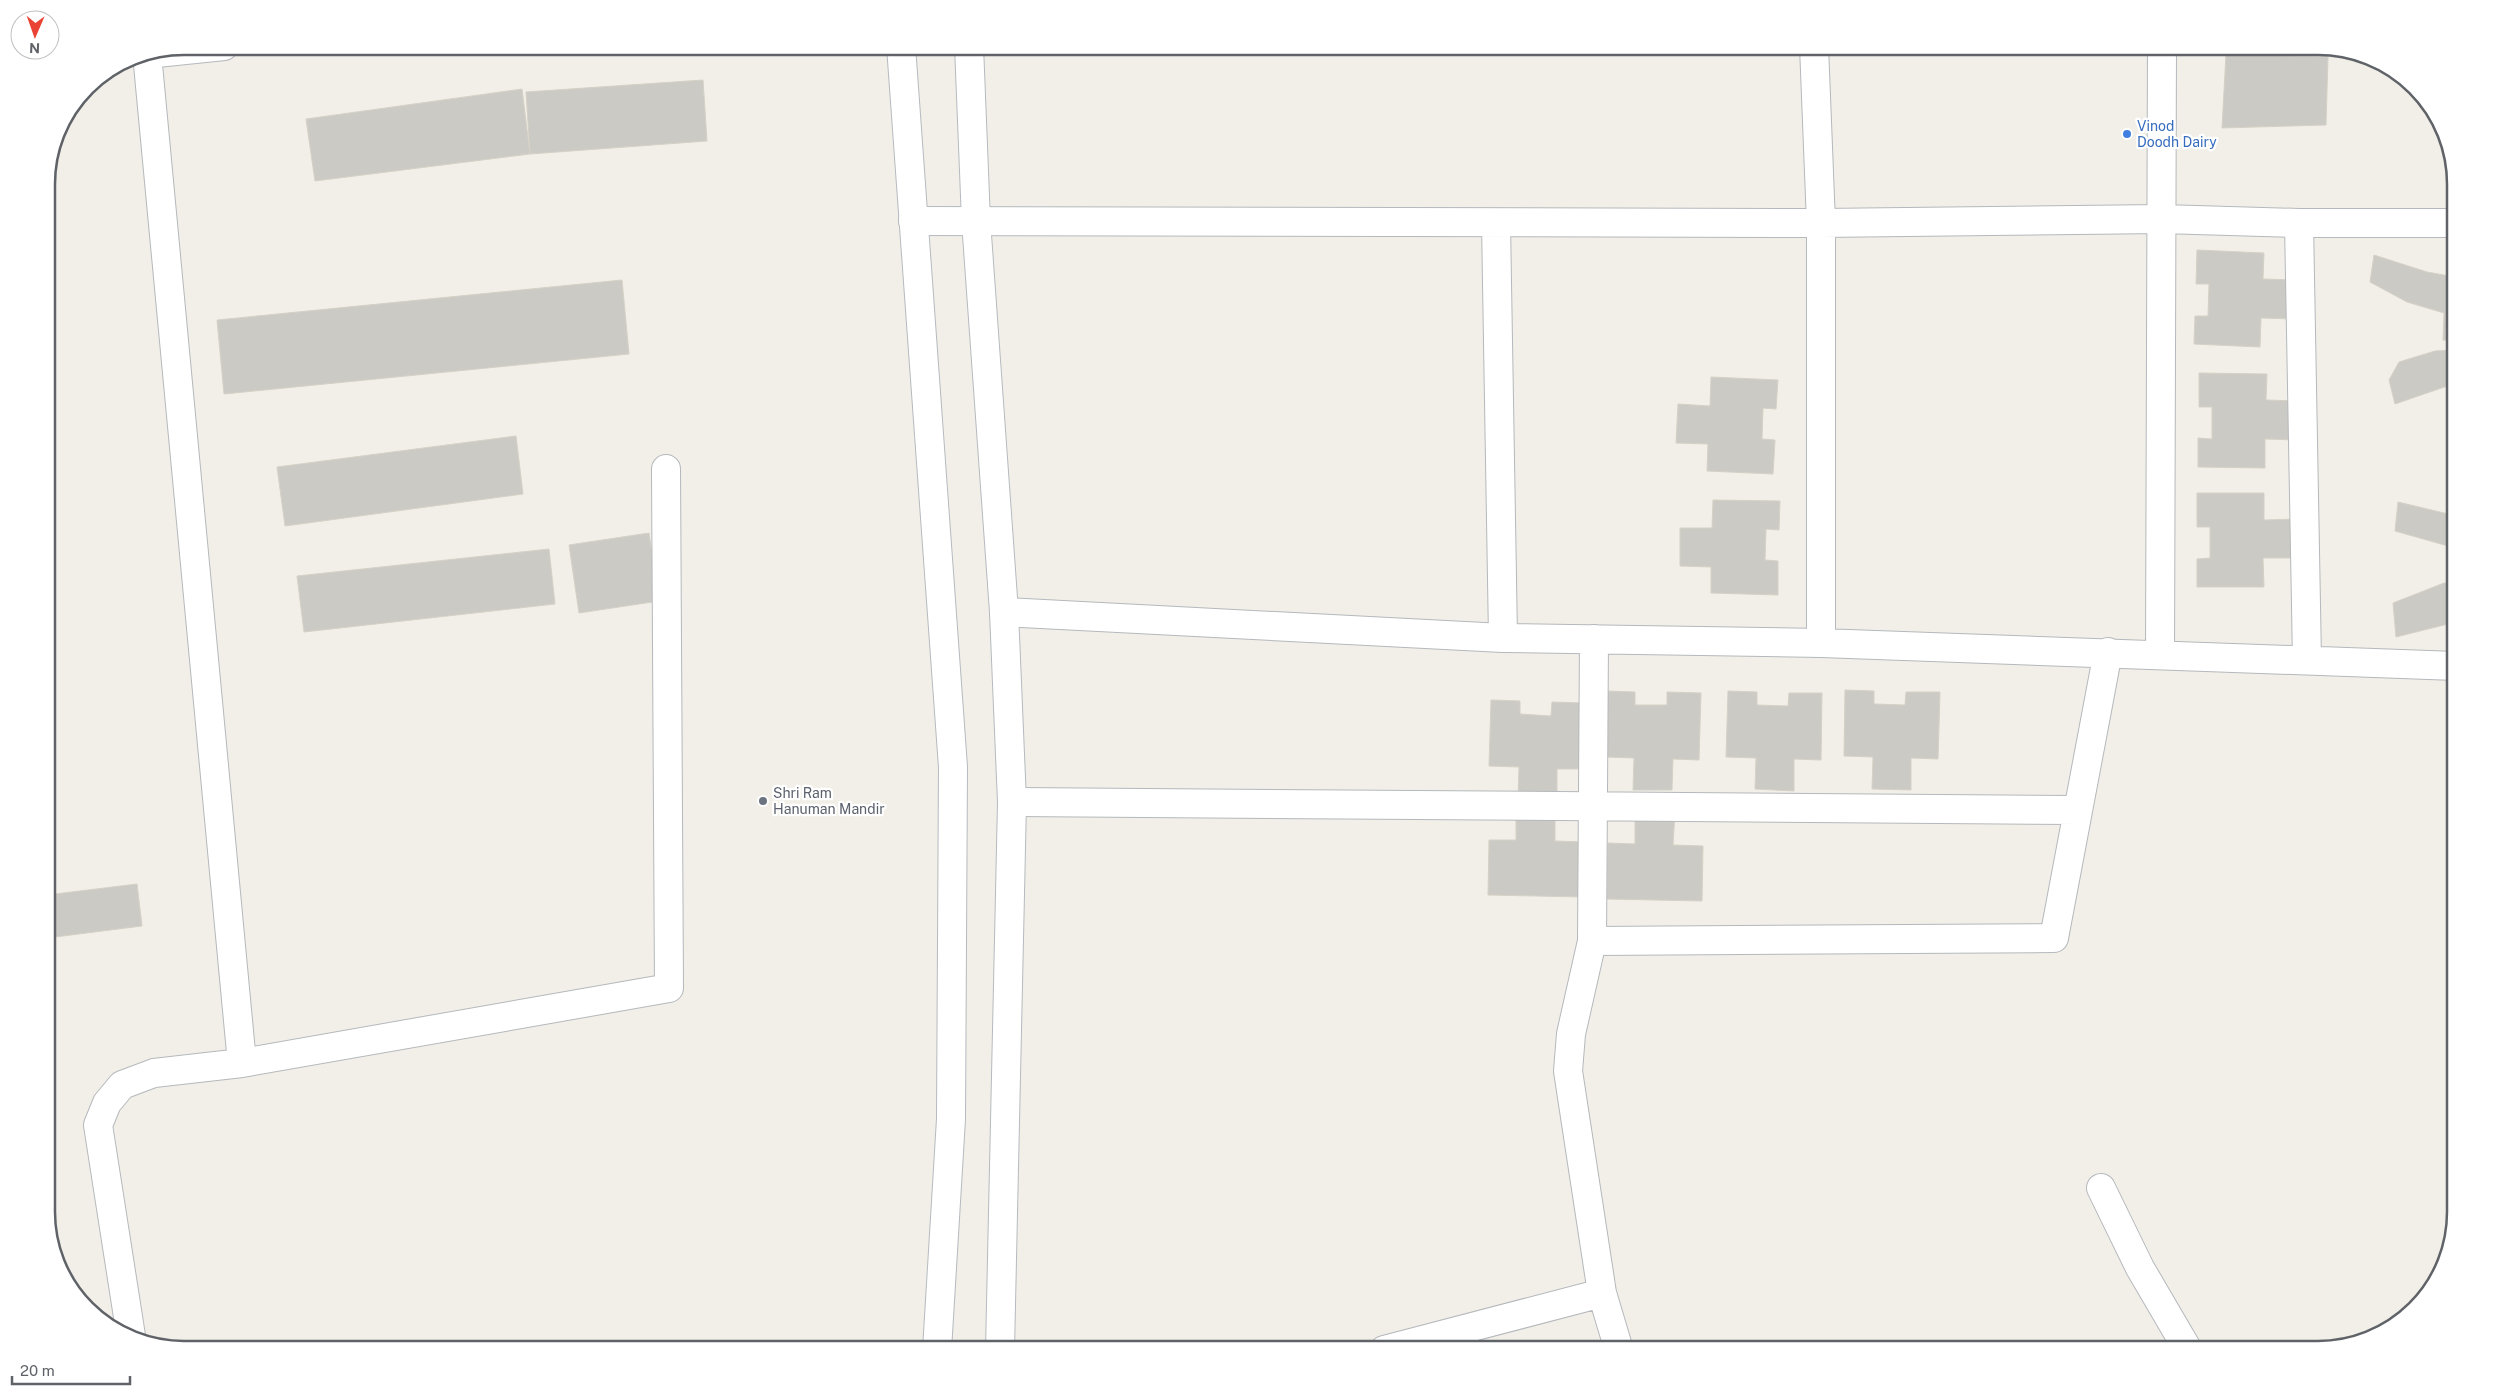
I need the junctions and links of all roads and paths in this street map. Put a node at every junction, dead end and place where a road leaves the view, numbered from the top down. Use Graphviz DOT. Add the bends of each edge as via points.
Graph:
graph roads {
  1 [pos="902,55"];
  2 [pos="969,55"];
  3 [pos="1814,55"];
  4 [pos="2162,55"];
  5 [pos="148,60"];
  6 [pos="2162,219"];
  7 [pos="913,221"];
  8 [pos="976,221"];
  9 [pos="1496,222"];
  10 [pos="1821,223"];
  11 [pos="2299,223"];
  12 [pos="2447,224"];
  13 [pos="666,469"];
  14 [pos="1004,612"];
  15 [pos="1503,638"];
  16 [pos="1594,639"];
  17 [pos="1821,643"];
  18 [pos="2108,652"];
  19 [pos="2160,654"];
  20 [pos="2307,660"];
  21 [pos="2447,666"];
  22 [pos="1012,802"];
  23 [pos="1593,806"];
  24 [pos="2078,810"];
  25 [pos="1592,941"];
  26 [pos="242,1063"];
  27 [pos="2102,1188"];
  28 [pos="1602,1293"];
  29 [pos="130,1329"];
  30 [pos="938,1341"];
  31 [pos="1000,1341"];
  32 [pos="1437,1341"];
  33 [pos="1616,1341"];
  34 [pos="2183,1341"];
  1 -- 7 [label="street"];
  2 -- 8 [label="street"];
  3 -- 10 [label="street"];
  4 -- 6 [label="street"];
  5 -- 26 [label="street"];
  6 -- 10 [label="street"];
  6 -- 11 [label="street"];
  6 -- 19 [label="street"];
  7 -- 8 [label="street"];
  7 -- 30 [label="street" via="953,767 951,1119"];
  8 -- 9 [label="street"];
  8 -- 14 [label="street"];
  9 -- 10 [label="street"];
  9 -- 15 [label="street"];
  10 -- 17 [label="street"];
  11 -- 12 [label="street"];
  11 -- 20 [label="street"];
  13 -- 26 [label="street" via="668,988"];
  14 -- 15 [label="street"];
  14 -- 22 [label="street"];
  15 -- 16 [label="street"];
  16 -- 17 [label="street"];
  16 -- 23 [label="street"];
  17 -- 18 [label="street"];
  18 -- 19 [label="street"];
  18 -- 24 [label="street"];
  19 -- 20 [label="street"];
  20 -- 21 [label="street"];
  22 -- 23 [label="street"];
  22 -- 31 [label="street"];
  23 -- 24 [label="street"];
  23 -- 25 [label="street"];
  24 -- 25 [label="street" via="2054,938"];
  25 -- 28 [label="street" via="1571,1034 1568,1071"];
  26 -- 29 [label="street" via="154,1073 122,1085 107,1103 98,1125"];
  27 -- 34 [label="street" via="2140,1268"];
  28 -- 32 [label="street"];
  28 -- 33 [label="street"];
}
